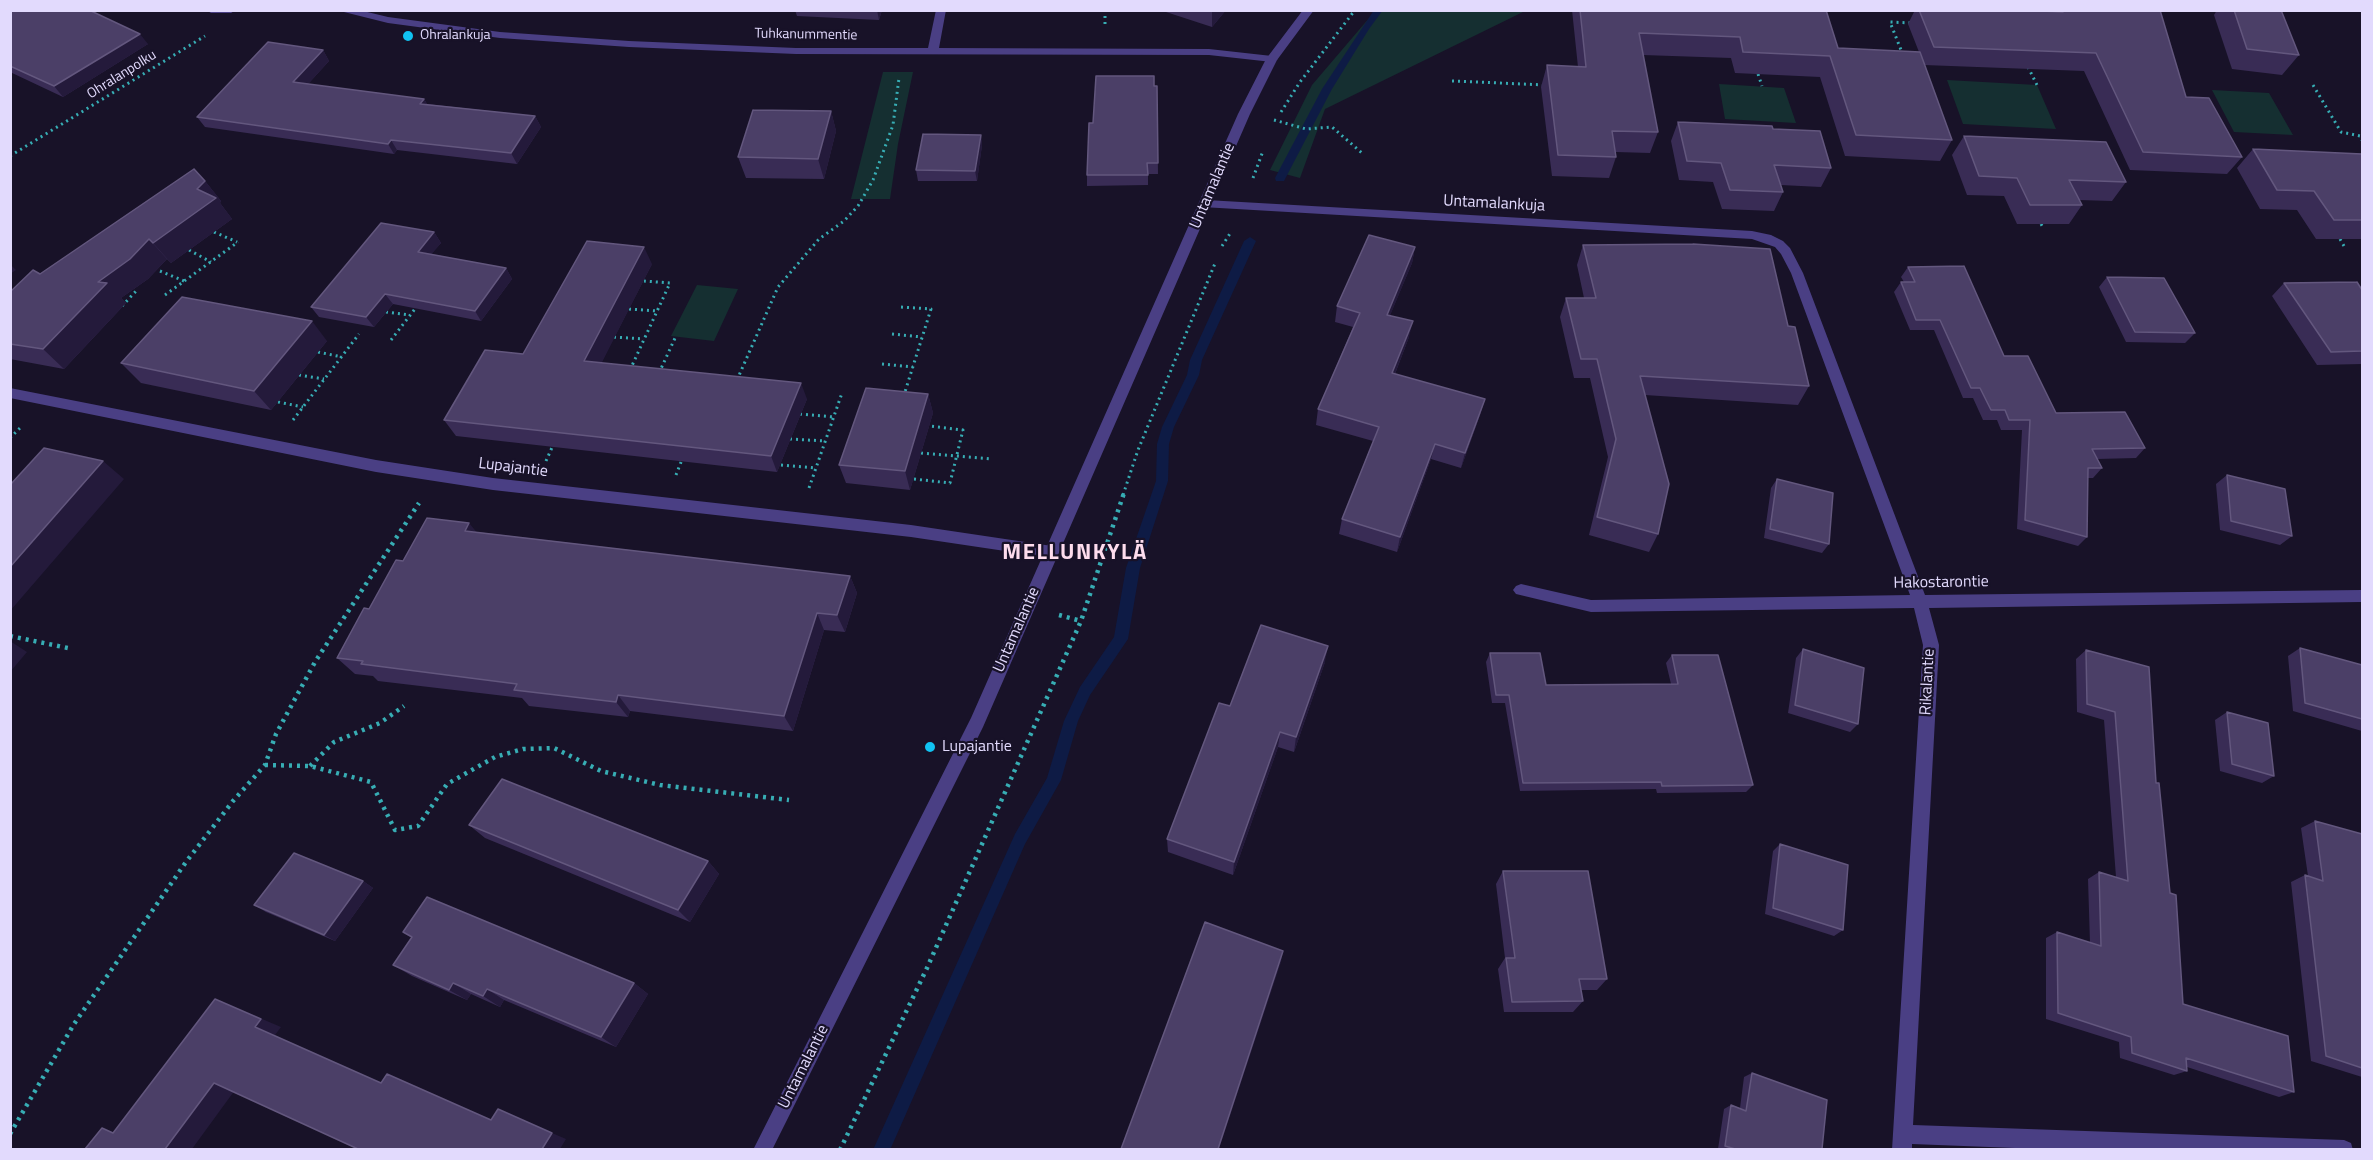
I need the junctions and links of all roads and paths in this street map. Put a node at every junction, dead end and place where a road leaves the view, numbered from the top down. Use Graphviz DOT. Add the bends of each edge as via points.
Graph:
graph roads {
  1 [pos="211,10"];
  2 [pos="231,10"];
  3 [pos="341,10"];
  4 [pos="941,10"];
  5 [pos="1309,10"];
  6 [pos="1355,10"];
  7 [pos="1913,23"];
  8 [pos="208,34"];
  9 [pos="905,51"];
  10 [pos="933,51"];
  11 [pos="1272,60"];
  12 [pos="1907,64"];
  13 [pos="2026,64"];
  14 [pos="1758,74"];
  15 [pos="1452,81"];
  16 [pos="1554,85"];
  17 [pos="2037,85"];
  18 [pos="2313,85"];
  19 [pos="1762,86"];
  20 [pos="1276,120"];
  21 [pos="1272,130"];
  22 [pos="2362,140"];
  23 [pos="1264,151"];
  24 [pos="1362,153"];
  25 [pos="10,156"];
  26 [pos="1252,181"];
  27 [pos="1206,204"];
  28 [pos="2042,224"];
  29 [pos="1233,229"];
  30 [pos="2044,229"];
  31 [pos="214,231"];
  32 [pos="2340,239"];
  33 [pos="1779,244"];
  34 [pos="2344,246"];
  35 [pos="189,250"];
  36 [pos="211,262"];
  37 [pos="160,271"];
  38 [pos="184,281"];
  39 [pos="644,281"];
  40 [pos="137,290"];
  41 [pos="165,296"];
  42 [pos="423,297"];
  43 [pos="901,307"];
  44 [pos="629,309"];
  45 [pos="657,311"];
  46 [pos="117,312"];
  47 [pos="386,312"];
  48 [pos="410,315"];
  49 [pos="359,334"];
  50 [pos="892,334"];
  51 [pos="676,336"];
  52 [pos="614,337"];
  53 [pos="922,337"];
  54 [pos="644,339"];
  55 [pos="391,340"];
  56 [pos="318,352"];
  57 [pos="342,357"];
  58 [pos="882,364"];
  59 [pos="913,367"];
  60 [pos="630,370"];
  61 [pos="659,374"];
  62 [pos="300,375"];
  63 [pos="324,379"];
  64 [pos="736,382"];
  65 [pos="10,393"];
  66 [pos="842,393"];
  67 [pos="903,399"];
  68 [pos="278,402"];
  69 [pos="303,407"];
  70 [pos="800,414"];
  71 [pos="834,417"];
  72 [pos="28,419"];
  73 [pos="929,426"];
  74 [pos="559,434"];
  75 [pos="10,438"];
  76 [pos="790,439"];
  77 [pos="546,441"];
  78 [pos="825,441"];
  79 [pos="555,442"];
  80 [pos="272,446"];
  81 [pos="921,453"];
  82 [pos="673,454"];
  83 [pos="956,456"];
  84 [pos="992,459"];
  85 [pos="781,465"];
  86 [pos="816,468"];
  87 [pos="914,480"];
  88 [pos="532,488"];
  89 [pos="423,497"];
  90 [pos="663,503"];
  91 [pos="799,518"];
  92 [pos="1052,552"];
  93 [pos="1521,590"];
  94 [pos="2362,596"];
  95 [pos="1920,602"];
  96 [pos="10,636"];
  97 [pos="68,648"];
  98 [pos="404,706"];
  99 [pos="265,765"];
  100 [pos="310,766"];
  101 [pos="789,800"];
  102 [pos="10,1134"];
  103 [pos="1903,1142"];
  104 [pos="762,1149"];
  105 [pos="840,1149"];
  106 [pos="2344,1149"];
  1 -- 2 [label="street"];
  3 -- 9 [label="street, Tuhkanummentie" via="457,30 629,44"];
  4 -- 10 [label="street"];
  5 -- 11 [label="street, Untamalantie"];
  6 -- 20 [label="path"];
  7 -- 12 [label="path" via="1890,22"];
  8 -- 25 [label="path, Ohralanpolku"];
  9 -- 10 [label="street, Tuhkanummentie"];
  9 -- 64 [label="path" via="892,126 873,180 858,206 819,239 778,288"];
  10 -- 11 [label="street, Tuhkanummentie" via="1209,52"];
  11 -- 27 [label="street, Untamalantie"];
  13 -- 17 [label="path"];
  14 -- 19 [label="path"];
  15 -- 16 [label="path"];
  18 -- 22 [label="path" via="2341,132 2360,136"];
  20 -- 21 [label="path"];
  20 -- 24 [label="path" via="1306,129 1332,126"];
  23 -- 26 [label="path"];
  27 -- 33 [label="street, Untamalankuja" via="1698,231 1752,235"];
  27 -- 92 [label="street, Untamalantie"];
  28 -- 30 [label="path"];
  29 -- 105 [label="path" via="1223,244 1138,450 1081,621 927,968"];
  31 -- 36 [label="path" via="238,242"];
  32 -- 34 [label="path"];
  33 -- 95 [label="street, Rikalantie" via="1797,273"];
  35 -- 36 [label="path"];
  36 -- 38 [label="path"];
  37 -- 38 [label="path"];
  38 -- 41 [label="path"];
  39 -- 45 [label="path" via="670,282"];
  40 -- 46 [label="path"];
  42 -- 48 [label="path"];
  43 -- 53 [label="path" via="931,309"];
  44 -- 45 [label="path"];
  45 -- 54 [label="path"];
  47 -- 48 [label="path"];
  48 -- 55 [label="path"];
  49 -- 57 [label="path"];
  50 -- 53 [label="path"];
  51 -- 61 [label="path"];
  52 -- 54 [label="path"];
  53 -- 59 [label="path"];
  54 -- 60 [label="path"];
  56 -- 57 [label="path"];
  57 -- 63 [label="path"];
  58 -- 59 [label="path"];
  59 -- 67 [label="path"];
  62 -- 63 [label="path"];
  63 -- 69 [label="path"];
  65 -- 80 [label="street, Lupajantie"];
  66 -- 71 [label="path"];
  68 -- 69 [label="path"];
  69 -- 80 [label="path"];
  70 -- 71 [label="path"];
  71 -- 78 [label="path"];
  72 -- 75 [label="path"];
  73 -- 83 [label="path" via="963,430"];
  74 -- 79 [label="path"];
  76 -- 78 [label="path"];
  77 -- 79 [label="path"];
  78 -- 86 [label="path"];
  79 -- 88 [label="path"];
  80 -- 88 [label="street, Lupajantie" via="376,466"];
  81 -- 83 [label="path"];
  82 -- 90 [label="path" via="685,455"];
  83 -- 84 [label="path"];
  83 -- 87 [label="path" via="950,483"];
  85 -- 86 [label="path"];
  86 -- 91 [label="path"];
  88 -- 90 [label="street, Lupajantie"];
  89 -- 99 [label="path" via="315,662 276,734"];
  90 -- 91 [label="street, Lupajantie"];
  91 -- 92 [label="street, Lupajantie"];
  92 -- 104 [label="street, Untamalantie" via="977,722"];
  93 -- 95 [label="street, Hakostarontie" via="1591,606"];
  94 -- 95 [label="street, Hakostarontie"];
  95 -- 103 [label="street, Rikalantie" via="1931,645"];
  96 -- 97 [label="path"];
  98 -- 100 [label="path" via="380,723 334,742"];
  99 -- 100 [label="path"];
  99 -- 102 [label="path" via="186,862 74,1024"];
  100 -- 101 [label="path" via="371,782 395,830 418,826 447,784 495,757 523,749 554,748 601,771 660,785"];
  103 -- 106 [label="street"];
}
